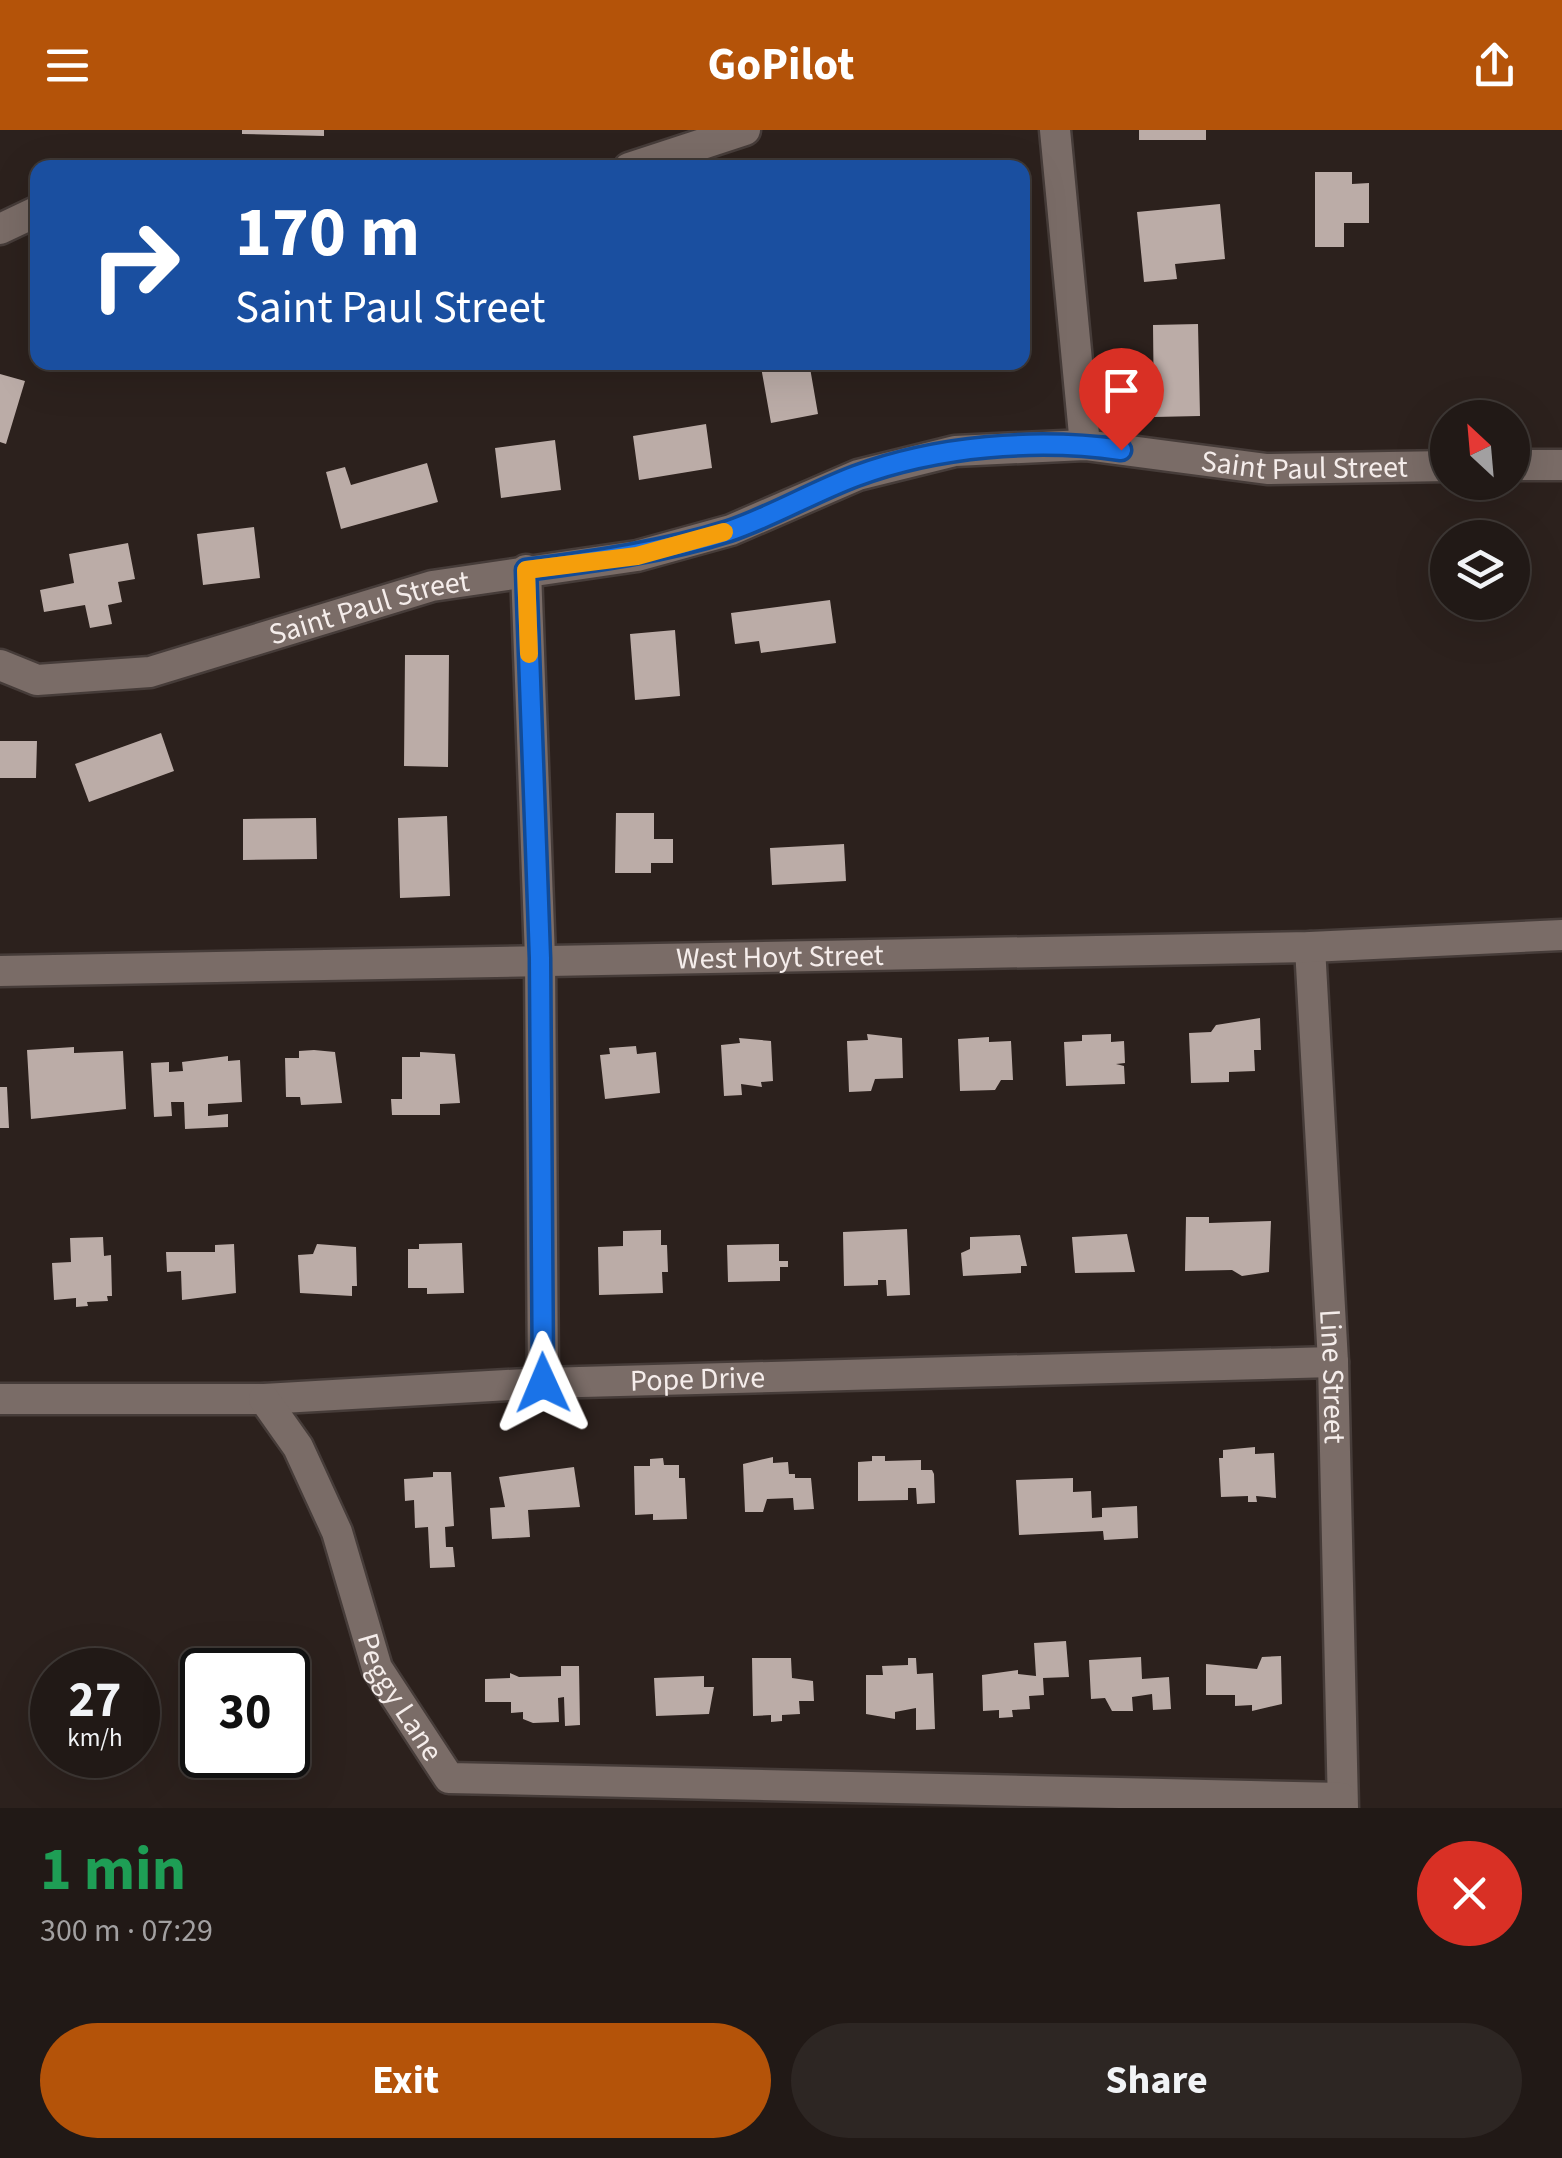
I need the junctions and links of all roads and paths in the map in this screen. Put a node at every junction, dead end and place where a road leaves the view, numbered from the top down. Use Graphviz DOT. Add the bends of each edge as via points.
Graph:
graph roads {
  1 [pos="745,130"];
  2 [pos="1056,130"];
  3 [pos="653,160"];
  4 [pos="30,215"];
  5 [pos="0,229"];
  6 [pos="1085,445"];
  7 [pos="1562,465"];
  8 [pos="1430,466"];
  9 [pos="1530,466"];
  10 [pos="526,570"];
  11 [pos="0,665"];
  12 [pos="1562,935"];
  13 [pos="1310,946"];
  14 [pos="540,958"];
  15 [pos="0,971"];
  16 [pos="1333,1362"];
  17 [pos="543,1383"];
  18 [pos="0,1399"];
  19 [pos="264,1399"];
  20 [pos="1342,1803"];
  1 -- 3 [label="street"];
  2 -- 6 [label="street"];
  4 -- 5 [label="street"];
  6 -- 8 [label="street, Saint Paul Street" via="1267,469"];
  6 -- 10 [label="street, Saint Paul Street" via="955,450 858,475 731,530 637,556"];
  7 -- 9 [label="street"];
  10 -- 11 [label="street, Saint Paul Street" via="432,586 150,672 37,680"];
  10 -- 14 [label="street"];
  12 -- 13 [label="street, West Hoyt Street"];
  13 -- 14 [label="street, West Hoyt Street"];
  13 -- 16 [label="street, Line Street"];
  14 -- 15 [label="street, West Hoyt Street"];
  14 -- 17 [label="street"];
  16 -- 17 [label="street, Pope Drive"];
  16 -- 20 [label="street, Line Street"];
  17 -- 19 [label="street, Pope Drive"];
  18 -- 19 [label="street, Pope Drive"];
  19 -- 20 [label="street, Peggy Lane" via="298,1447 337,1532 377,1668 450,1778"];
}
